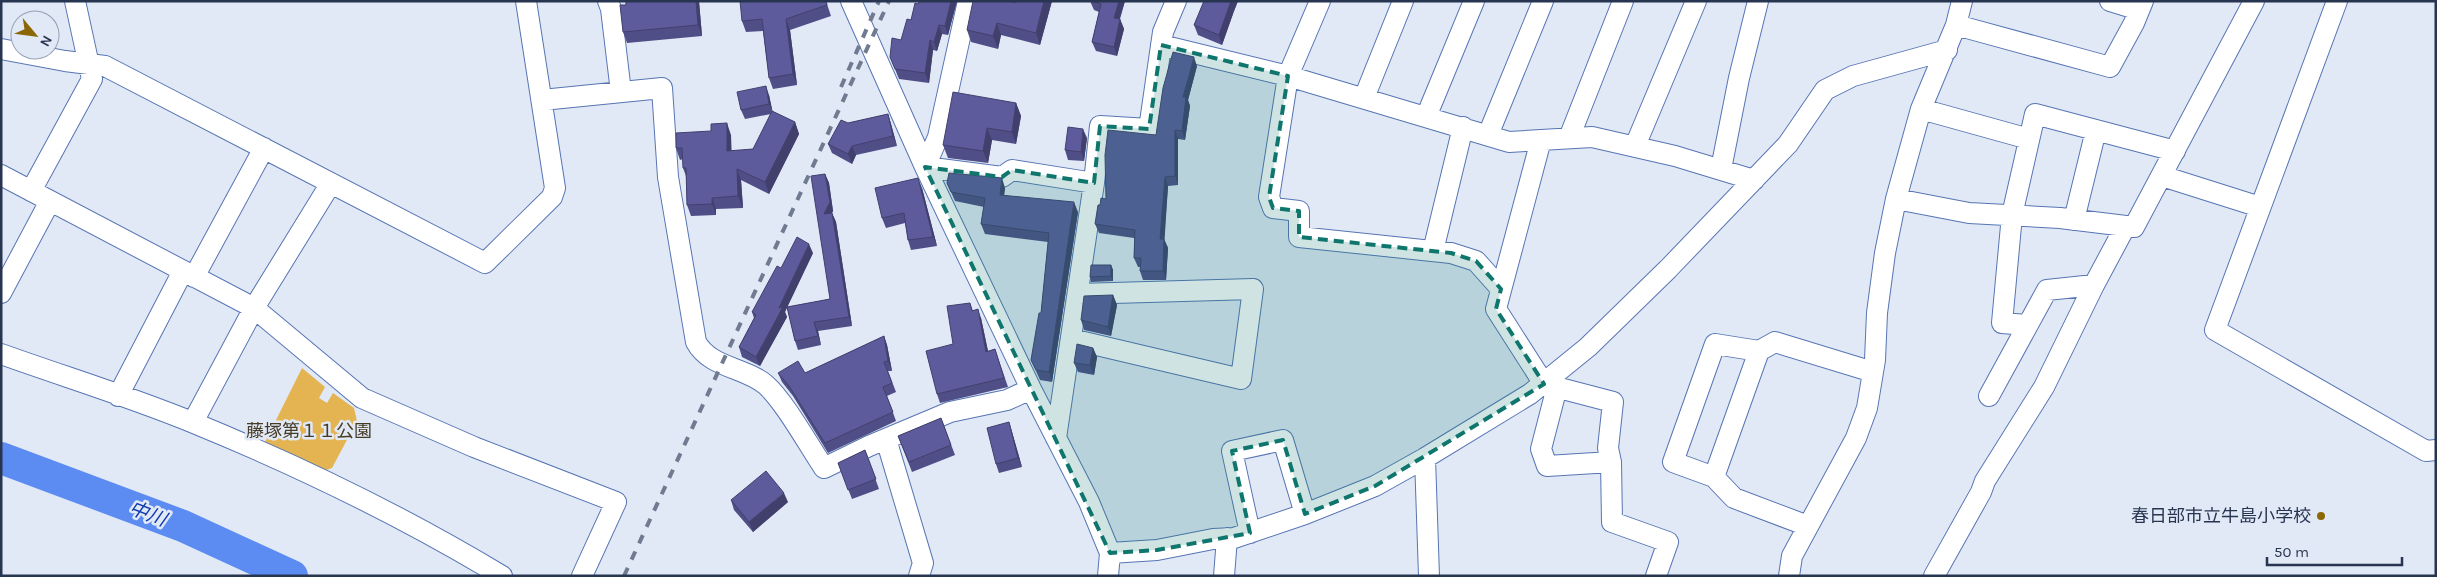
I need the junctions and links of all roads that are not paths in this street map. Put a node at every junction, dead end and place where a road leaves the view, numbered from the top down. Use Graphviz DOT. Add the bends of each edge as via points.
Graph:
graph roads {
  1 [pos="75,1"];
  2 [pos="526,1"];
  3 [pos="608,1"];
  4 [pos="851,1"];
  5 [pos="968,1"];
  6 [pos="1176,1"];
  7 [pos="1320,1"];
  8 [pos="1403,1"];
  9 [pos="1474,1"];
  10 [pos="1543,1"];
  11 [pos="1623,1"];
  12 [pos="1696,1"];
  13 [pos="1758,1"];
  14 [pos="1962,1"];
  15 [pos="2110,1"];
  16 [pos="2254,1"];
  17 [pos="2337,1"];
  18 [pos="2141,6"];
  19 [pos="1956,25"];
  20 [pos="1161,45"];
  21 [pos="1,49"];
  22 [pos="1947,50"];
  23 [pos="90,64"];
  24 [pos="1288,76"];
  25 [pos="620,92"];
  26 [pos="1364,98"];
  27 [pos="542,100"];
  28 [pos="1922,109"];
  29 [pos="1426,116"];
  30 [pos="1463,128"];
  31 [pos="2096,130"];
  32 [pos="1488,135"];
  33 [pos="1569,138"];
  34 [pos="1541,140"];
  35 [pos="2029,140"];
  36 [pos="1635,146"];
  37 [pos="264,148"];
  38 [pos="2175,151"];
  39 [pos="926,167"];
  40 [pos="1721,169"];
  41 [pos="1,175"];
  42 [pos="2162,176"];
  43 [pos="1754,180"];
  44 [pos="331,183"];
  45 [pos="1094,184"];
  46 [pos="31,191"];
  47 [pos="1896,199"];
  48 [pos="50,201"];
  49 [pos="2260,207"];
  50 [pos="2012,215"];
  51 [pos="2074,220"];
  52 [pos="2125,226"];
  53 [pos="1433,251"];
  54 [pos="188,274"];
  55 [pos="2094,284"];
  56 [pos="1501,289"];
  57 [pos="1,293"];
  58 [pos="1078,294"];
  59 [pos="254,308"];
  60 [pos="2027,325"];
  61 [pos="1071,339"];
  62 [pos="1759,351"];
  63 [pos="1,354"];
  64 [pos="1873,372"];
  65 [pos="1551,385"];
  66 [pos="1031,389"];
  67 [pos="118,396"];
  68 [pos="1989,396"];
  69 [pos="193,422"];
  70 [pos="1056,438"];
  71 [pos="886,439"];
  72 [pos="2436,450"];
  73 [pos="1425,458"];
  74 [pos="1611,462"];
  75 [pos="1714,477"];
  76 [pos="1305,514"];
  77 [pos="1808,526"];
  78 [pos="1250,532"];
  79 [pos="1227,538"];
  80 [pos="1110,553"];
  81 [pos="502,576"];
  82 [pos="582,576"];
  83 [pos="919,576"];
  84 [pos="1108,576"];
  85 [pos="1224,576"];
  86 [pos="1429,576"];
  87 [pos="1656,576"];
  88 [pos="1789,576"];
  89 [pos="1934,576"];
  1 -- 23 [label="street"];
  2 -- 27 [label="street"];
  3 -- 25 [label="street"];
  4 -- 39 [label="street"];
  5 -- 39 [label="street" via="938,137"];
  6 -- 20 [label="street"];
  7 -- 24 [label="street"];
  8 -- 26 [label="street"];
  9 -- 29 [label="street"];
  10 -- 32 [label="street"];
  11 -- 33 [label="street"];
  12 -- 36 [label="street"];
  13 -- 40 [label="street"];
  14 -- 19 [label="street"];
  15 -- 18 [label="street"];
  16 -- 38 [label="street"];
  17 -- 49 [label="street"];
  18 -- 19 [label="street" via="2110,67"];
  19 -- 22 [label="street"];
  20 -- 24 [label="street"];
  20 -- 45 [label="street" via="1149,129 1100,126"];
  21 -- 23 [label="street"];
  22 -- 28 [label="street"];
  22 -- 43 [label="street" via="1853,76 1825,90 1788,144"];
  23 -- 37 [label="street" via="105,66"];
  23 -- 46 [label="street" via="92,79"];
  24 -- 26 [label="street"];
  24 -- 53 [label="street" via="1269,197 1274,208 1299,211 1299,237"];
  25 -- 27 [label="street"];
  25 -- 71 [label="street" via="662,88 668,177 696,342 701,352 755,378 773,392 824,468"];
  26 -- 29 [label="street"];
  27 -- 44 [label="street" via="555,188 552,197 485,263"];
  28 -- 35 [label="street"];
  28 -- 47 [label="street"];
  29 -- 30 [label="street"];
  30 -- 32 [label="street"];
  30 -- 53 [label="street"];
  31 -- 35 [label="street" via="2035,114"];
  31 -- 38 [label="street"];
  31 -- 51 [label="street"];
  32 -- 34 [label="street" via="1509,142"];
  33 -- 34 [label="street"];
  33 -- 36 [label="street" via="1592,137"];
  34 -- 56 [label="street"];
  35 -- 50 [label="street"];
  36 -- 40 [label="street"];
  37 -- 44 [label="street"];
  37 -- 54 [label="street"];
  38 -- 42 [label="street"];
  39 -- 45 [label="street" via="1002,177 1012,170"];
  39 -- 66 [label="street"];
  40 -- 43 [label="street"];
  41 -- 46 [label="street"];
  42 -- 49 [label="street"];
  42 -- 52 [label="street" via="2134,227"];
  43 -- 65 [label="street"];
  44 -- 59 [label="street"];
  45 -- 58 [label="street"];
  46 -- 48 [label="street"];
  47 -- 50 [label="street" via="1969,213"];
  47 -- 64 [label="street" via="1885,253"];
  48 -- 54 [label="street"];
  48 -- 57 [label="street"];
  49 -- 72 [label="street" via="2215,330 2426,451"];
  50 -- 51 [label="street"];
  50 -- 60 [label="street" via="2002,323"];
  51 -- 52 [label="street"];
  52 -- 55 [label="street"];
  53 -- 56 [label="street" via="1476,261"];
  54 -- 59 [label="street"];
  54 -- 67 [label="street"];
  55 -- 60 [label="street" via="2047,290"];
  55 -- 89 [label="street" via="2044,387 1985,480"];
  56 -- 65 [label="street" via="1496,309"];
  58 -- 61 [label="street"];
  58 -- 61 [label="street" via="1253,290 1241,379"];
  59 -- 69 [label="street"];
  59 -- 82 [label="street" via="362,398 474,448 616,502"];
  60 -- 68 [label="street"];
  61 -- 70 [label="street"];
  62 -- 64 [label="street" via="1775,342"];
  62 -- 75 [label="street"];
  62 -- 75 [label="street" via="1715,344 1674,462"];
  63 -- 67 [label="street"];
  64 -- 77 [label="street" via="1867,408 1856,438"];
  65 -- 73 [label="street" via="1530,394"];
  65 -- 74 [label="street" via="1613,402 1608,448"];
  65 -- 74 [label="street" via="1541,449 1547,466"];
  66 -- 70 [label="street"];
  66 -- 71 [label="street" via="1006,400 950,412"];
  67 -- 69 [label="street"];
  69 -- 81 [label="street" via="330,484"];
  70 -- 80 [label="street" via="1089,502"];
  71 -- 83 [label="street" via="923,563"];
  73 -- 76 [label="street" via="1376,486"];
  73 -- 86 [label="street"];
  74 -- 87 [label="street" via="1612,522 1668,542"];
  75 -- 77 [label="street" via="1734,498"];
  76 -- 78 [label="street"];
  76 -- 78 [label="street" via="1283,440 1232,451"];
  77 -- 88 [label="street" via="1792,556"];
  78 -- 79 [label="street"];
  79 -- 80 [label="street" via="1157,550"];
  79 -- 85 [label="street"];
  80 -- 84 [label="street"];
}
